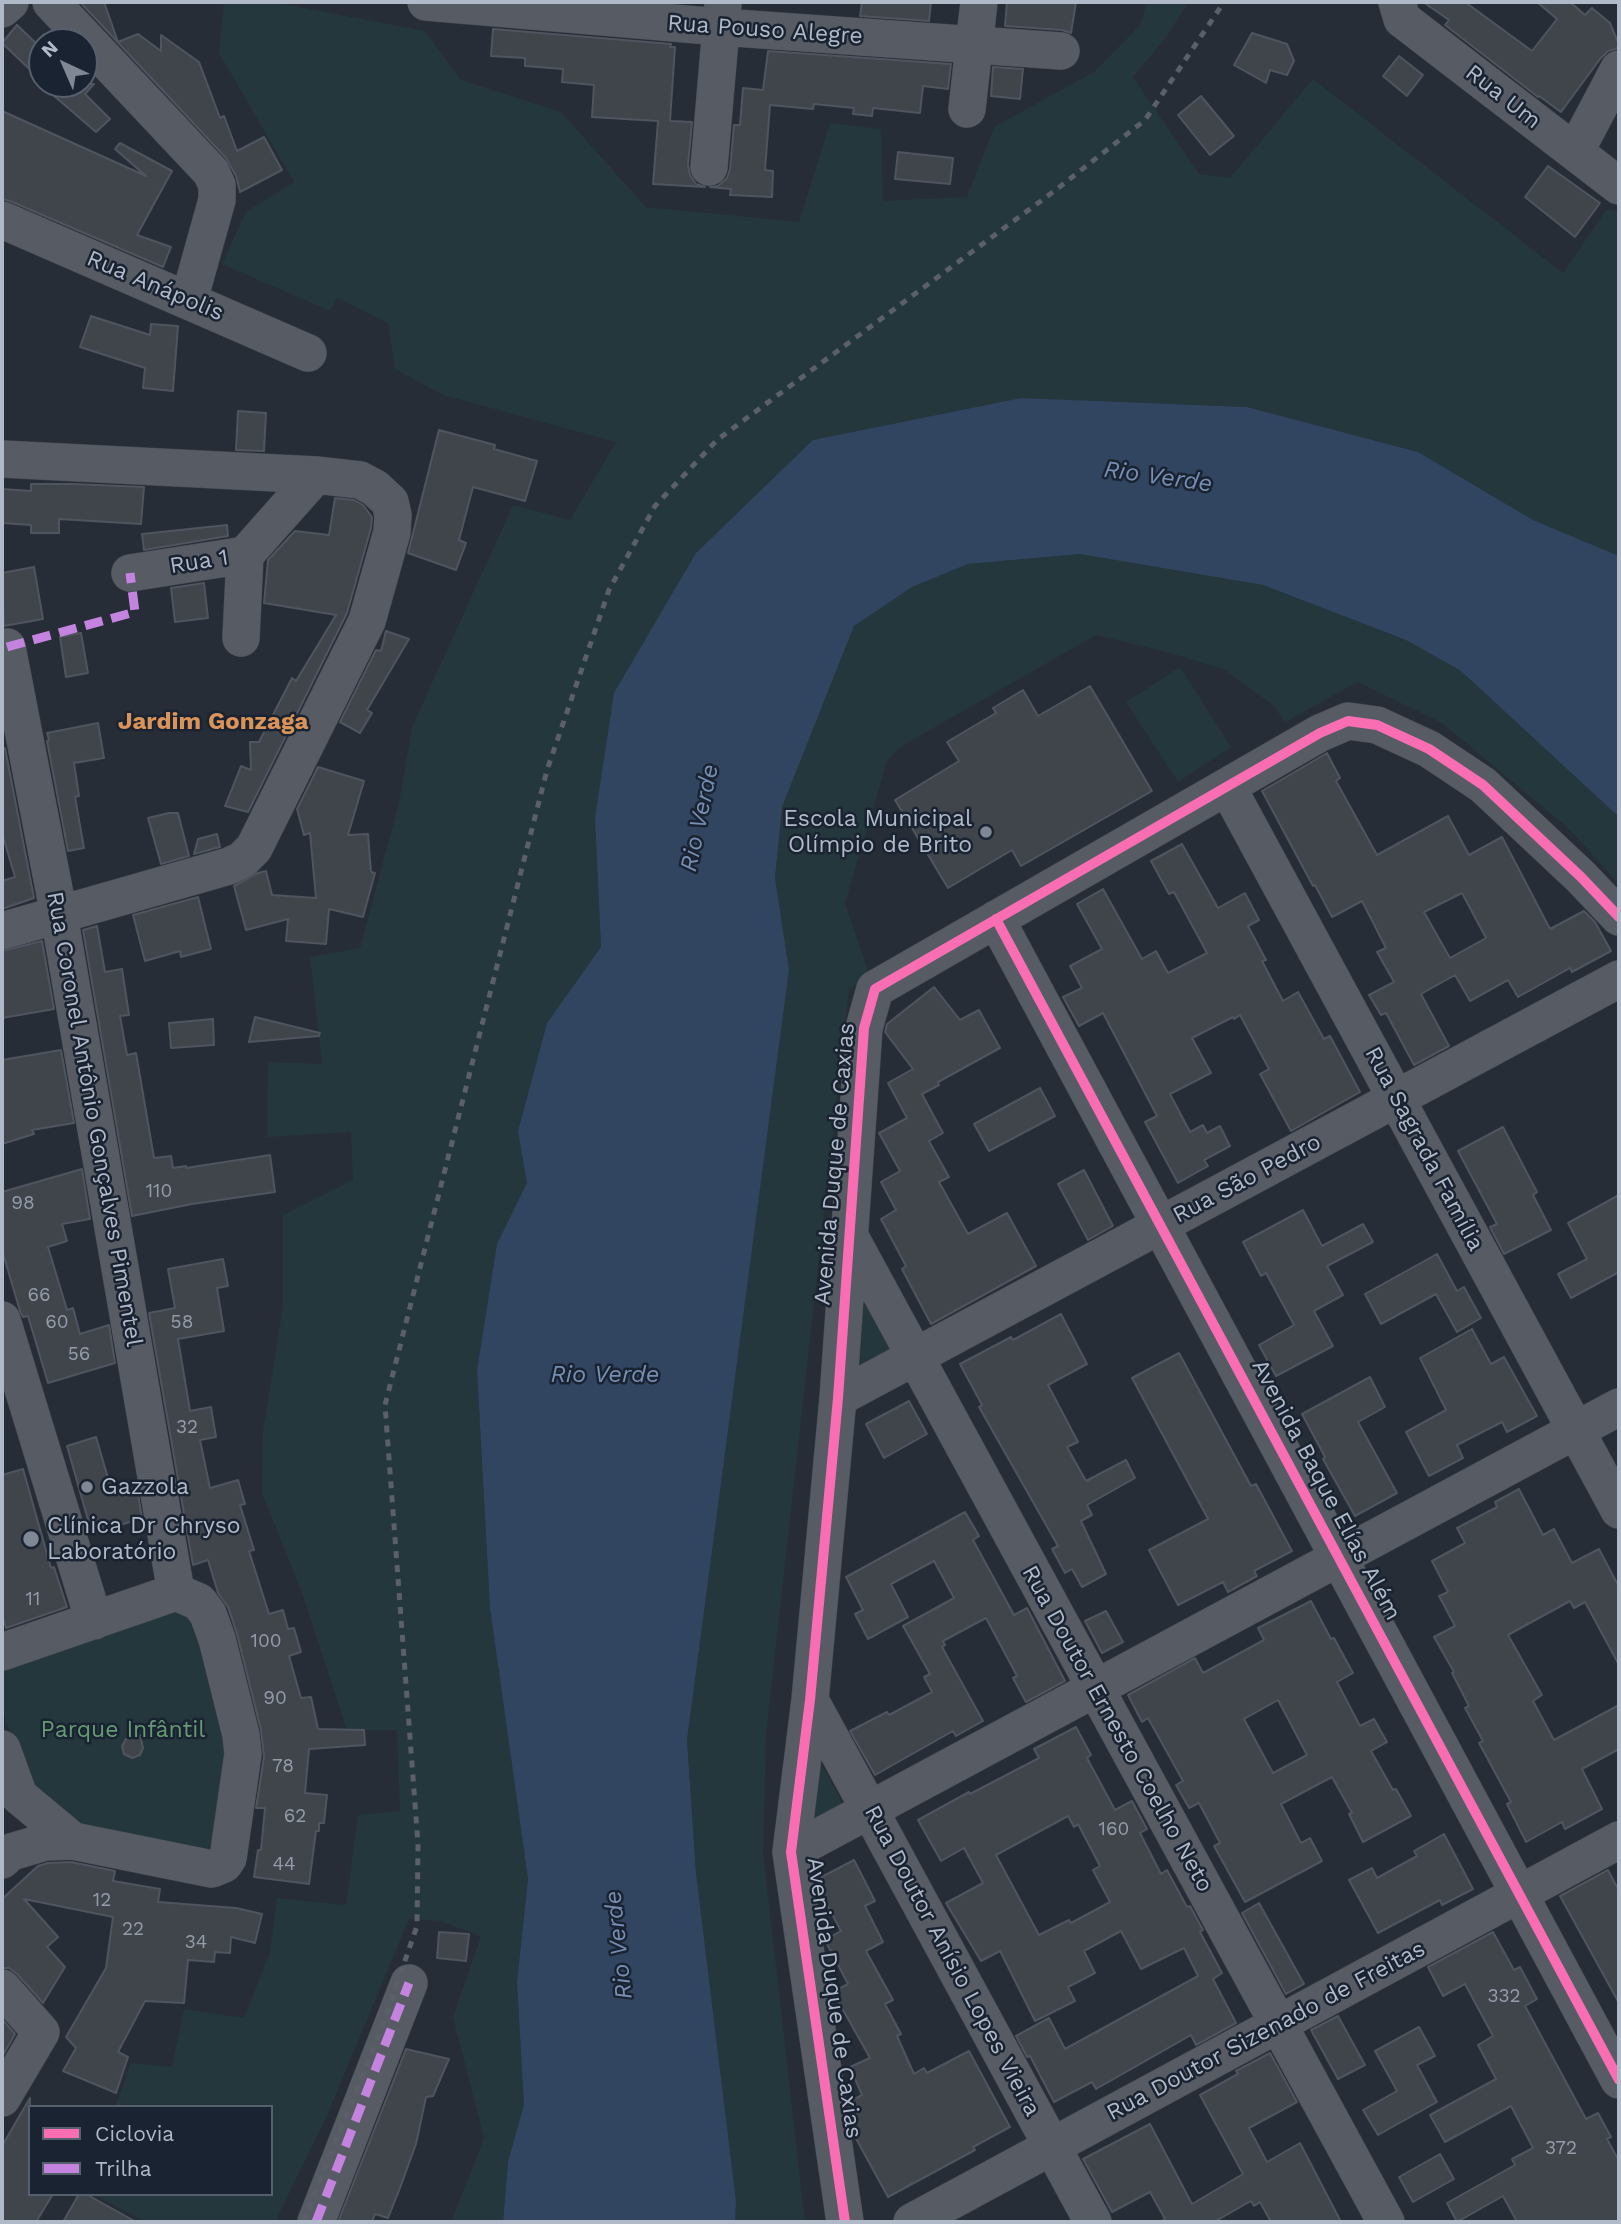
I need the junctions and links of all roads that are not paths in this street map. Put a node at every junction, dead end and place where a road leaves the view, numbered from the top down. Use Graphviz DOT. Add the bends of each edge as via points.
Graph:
graph roads {
  1 [pos="10,2"];
  2 [pos="51,2"];
  3 [pos="437,2"];
  4 [pos="979,2"];
  5 [pos="1397,2"];
  6 [pos="2,9"];
  7 [pos="722,14"];
  8 [pos="974,45"];
  9 [pos="1061,51"];
  10 [pos="1619,69"];
  11 [pos="967,109"];
  12 [pos="1575,152"];
  13 [pos="709,167"];
  14 [pos="1619,186"];
  15 [pos="2,220"];
  16 [pos="189,300"];
  17 [pos="308,353"];
  18 [pos="8,451"];
  19 [pos="316,475"];
  20 [pos="245,555"];
  21 [pos="130,573"];
  22 [pos="241,638"];
  23 [pos="4,648"];
  24 [pos="1228,788"];
  25 [pos="59,915"];
  26 [pos="1619,917"];
  27 [pos="996,919"];
  28 [pos="2,931"];
  29 [pos="1619,979"];
  30 [pos="1396,1099"];
  31 [pos="1160,1226"];
  32 [pos="849,1235"];
  33 [pos="2,1320"];
  34 [pos="915,1357"];
  35 [pos="11,1383"];
  36 [pos="838,1398"];
  37 [pos="1619,1407"];
  38 [pos="1576,1431"];
  39 [pos="1619,1510"];
  40 [pos="1339,1558"];
  41 [pos="176,1592"];
  42 [pos="94,1621"];
  43 [pos="2,1653"];
  44 [pos="1095,1689"];
  45 [pos="810,1700"];
  46 [pos="2,1749"];
  47 [pos="19,1796"];
  48 [pos="870,1810"];
  49 [pos="1619,1840"];
  50 [pos="73,1841"];
  51 [pos="790,1852"];
  52 [pos="7,1856"];
  53 [pos="1520,1894"];
  54 [pos="409,1983"];
  55 [pos="2,1988"];
  56 [pos="1278,2025"];
  57 [pos="1619,2080"];
  58 [pos="2,2098"];
  59 [pos="1052,2147"];
  60 [pos="316,2222"];
  61 [pos="845,2222"];
  62 [pos="912,2222"];
  63 [pos="1093,2222"];
  64 [pos="1386,2222"];
  1 -- 6 [label="street"];
  2 -- 16 [label="street" via="201,161 217,184 217,200"];
  3 -- 7 [label="street, Rua Pouso Alegre"];
  4 -- 8 [label="street"];
  5 -- 12 [label="street, Rua Um" via="1402,19"];
  7 -- 8 [label="street, Rua Pouso Alegre"];
  7 -- 13 [label="street"];
  8 -- 9 [label="street, Rua Pouso Alegre"];
  8 -- 11 [label="street"];
  10 -- 12 [label="street"];
  12 -- 14 [label="street, Rua Um"];
  15 -- 16 [label="street, Rua Anápolis"];
  16 -- 17 [label="street, Rua Anápolis"];
  18 -- 19 [label="street"];
  19 -- 20 [label="street, Rua 1"];
  19 -- 25 [label="street" via="360,480 375,488 390,502 392,532 367,621 254,848 229,866"];
  20 -- 21 [label="street, Rua 1"];
  20 -- 22 [label="street"];
  23 -- 25 [label="street, Rua Coronel Antônio Gonçalves Pimentel"];
  24 -- 26 [label="street, Avenida Duque de Caxias" via="1348,721 1377,725 1429,749 1483,785"];
  24 -- 27 [label="street, Avenida Duque de Caxias"];
  24 -- 30 [label="street, Rua Sagrada Família"];
  25 -- 28 [label="street"];
  25 -- 41 [label="street, Rua Coronel Antônio Gonçalves Pimentel"];
  27 -- 31 [label="street, Avenida Baque Elías Além"];
  27 -- 32 [label="street, Avenida Duque de Caxias" via="875,989 864,1028"];
  29 -- 30 [label="street, Rua São Pedro"];
  30 -- 31 [label="street, Rua São Pedro"];
  30 -- 38 [label="street, Rua Sagrada Família"];
  31 -- 34 [label="street, Rua São Pedro"];
  31 -- 40 [label="street, Avenida Baque Elías Além"];
  32 -- 34 [label="street, Rua Doutor Ernesto Coelho Neto"];
  32 -- 36 [label="street, Avenida Duque de Caxias"];
  33 -- 35 [label="street"];
  34 -- 36 [label="street, Rua São Pedro"];
  34 -- 44 [label="street, Rua Doutor Ernesto Coelho Neto"];
  35 -- 42 [label="street"];
  36 -- 45 [label="street, Avenida Duque de Caxias"];
  37 -- 38 [label="street"];
  38 -- 39 [label="street, Rua Sagrada Família"];
  38 -- 40 [label="street"];
  40 -- 44 [label="street"];
  40 -- 53 [label="street, Avenida Baque Elías Além"];
  41 -- 42 [label="street"];
  41 -- 50 [label="street" via="199,1602 208,1614 241,1735 243,1754 228,1858 212,1869"];
  42 -- 43 [label="street"];
  44 -- 48 [label="street"];
  44 -- 56 [label="street, Rua Doutor Ernesto Coelho Neto"];
  45 -- 48 [label="street, Rua Doutor Anísio Lopes Vieira"];
  45 -- 51 [label="street, Avenida Duque de Caxias"];
  46 -- 47 [label="street"];
  47 -- 50 [label="street"];
  47 -- 52 [label="street"];
  48 -- 51 [label="street"];
  48 -- 59 [label="street, Rua Doutor Anísio Lopes Vieira"];
  49 -- 53 [label="street, Rua Doutor Sizenado de Freitas"];
  50 -- 52 [label="street" via="45,1842"];
  51 -- 61 [label="street, Avenida Duque de Caxias"];
  53 -- 56 [label="street, Rua Doutor Sizenado de Freitas"];
  53 -- 57 [label="street, Avenida Baque Elías Além"];
  54 -- 60 [label="street"];
  55 -- 58 [label="street" via="41,2032"];
  56 -- 59 [label="street, Rua Doutor Sizenado de Freitas"];
  56 -- 64 [label="street, Rua Doutor Ernesto Coelho Neto"];
  59 -- 62 [label="street, Rua Doutor Sizenado de Freitas"];
  59 -- 63 [label="street, Rua Doutor Anísio Lopes Vieira"];
}
